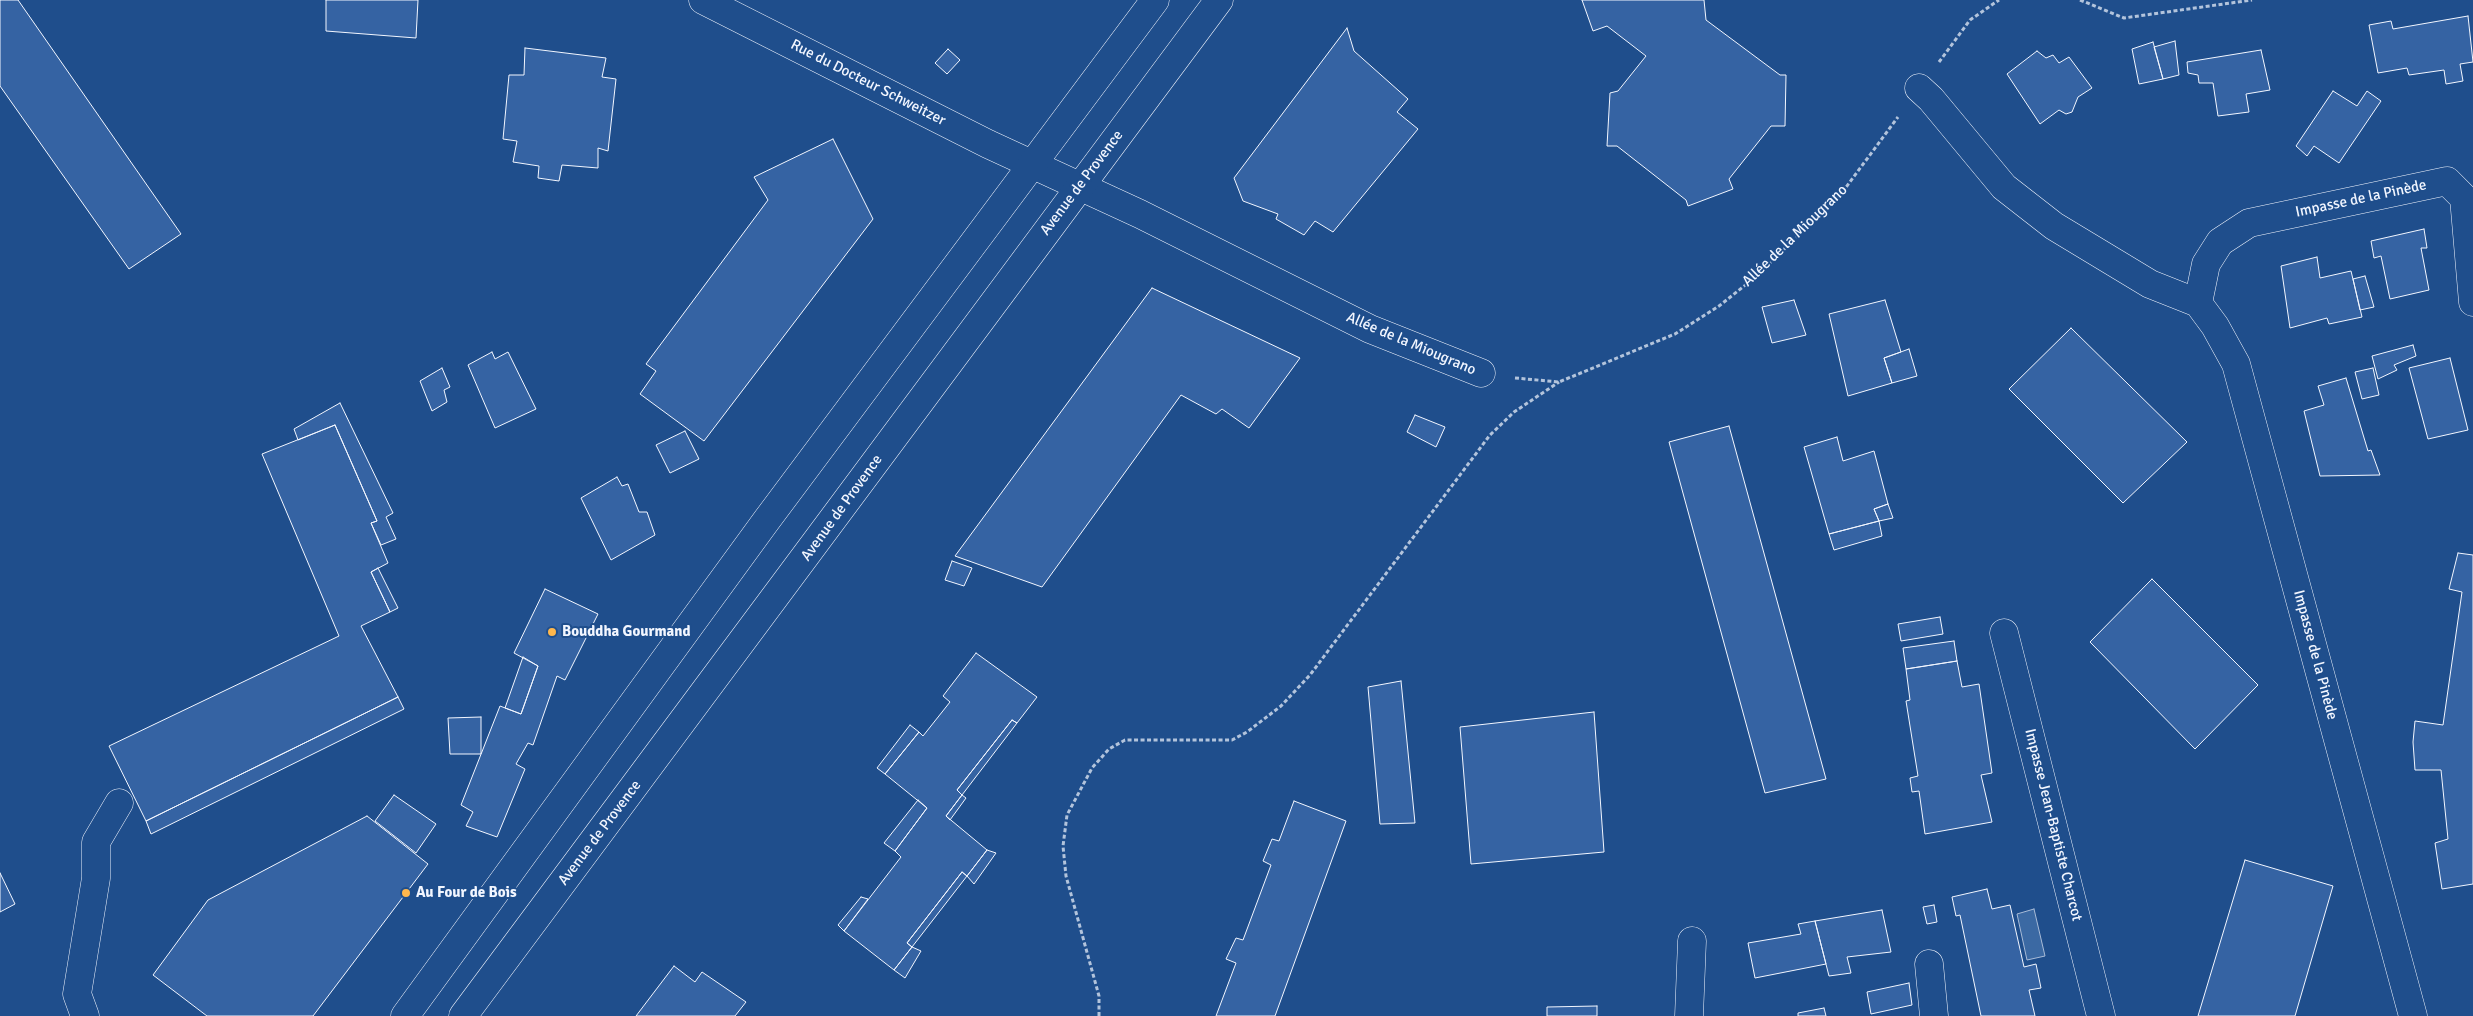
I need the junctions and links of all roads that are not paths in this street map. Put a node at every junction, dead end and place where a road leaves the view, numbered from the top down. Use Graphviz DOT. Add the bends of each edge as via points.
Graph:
graph roads {
  1 [pos="703,0"];
  2 [pos="1155,0"];
  3 [pos="1220,0"];
  4 [pos="1919,88"];
  5 [pos="1032,166"];
  6 [pos="1079,186"];
  7 [pos="2473,302"];
  8 [pos="2198,303"];
  9 [pos="1481,373"];
  10 [pos="2004,633"];
  11 [pos="119,803"];
  12 [pos="1692,942"];
  13 [pos="1929,964"];
  14 [pos="86,1016"];
  15 [pos="405,1016"];
  16 [pos="463,1016"];
  17 [pos="1689,1016"];
  18 [pos="1934,1016"];
  19 [pos="2102,1016"];
  20 [pos="2413,1016"];
  1 -- 5 [label="street, Rue du Docteur Schweitzer"];
  2 -- 5 [label="street"];
  3 -- 6 [label="street, Avenue de Provence"];
  4 -- 8 [label="street" via="2004,187 2040,215 2150,284"];
  5 -- 6 [label="street, Allée de la Miougrano"];
  5 -- 15 [label="street" via="766,521"];
  6 -- 9 [label="street, Allée de la Miougrano" via="1370,329"];
  6 -- 16 [label="street, Avenue de Provence"];
  7 -- 8 [label="street, Impasse de la Pinède" via="2464,198 2447,181 2250,223 2220,242 2206,264"];
  8 -- 20 [label="street, Impasse de la Pinède" via="2236,364"];
  10 -- 19 [label="street, Impasse Jean-Baptiste Charcot"];
  11 -- 14 [label="street" via="96,842 96,878 77,994"];
  12 -- 17 [label="street"];
  13 -- 18 [label="street"];
}
